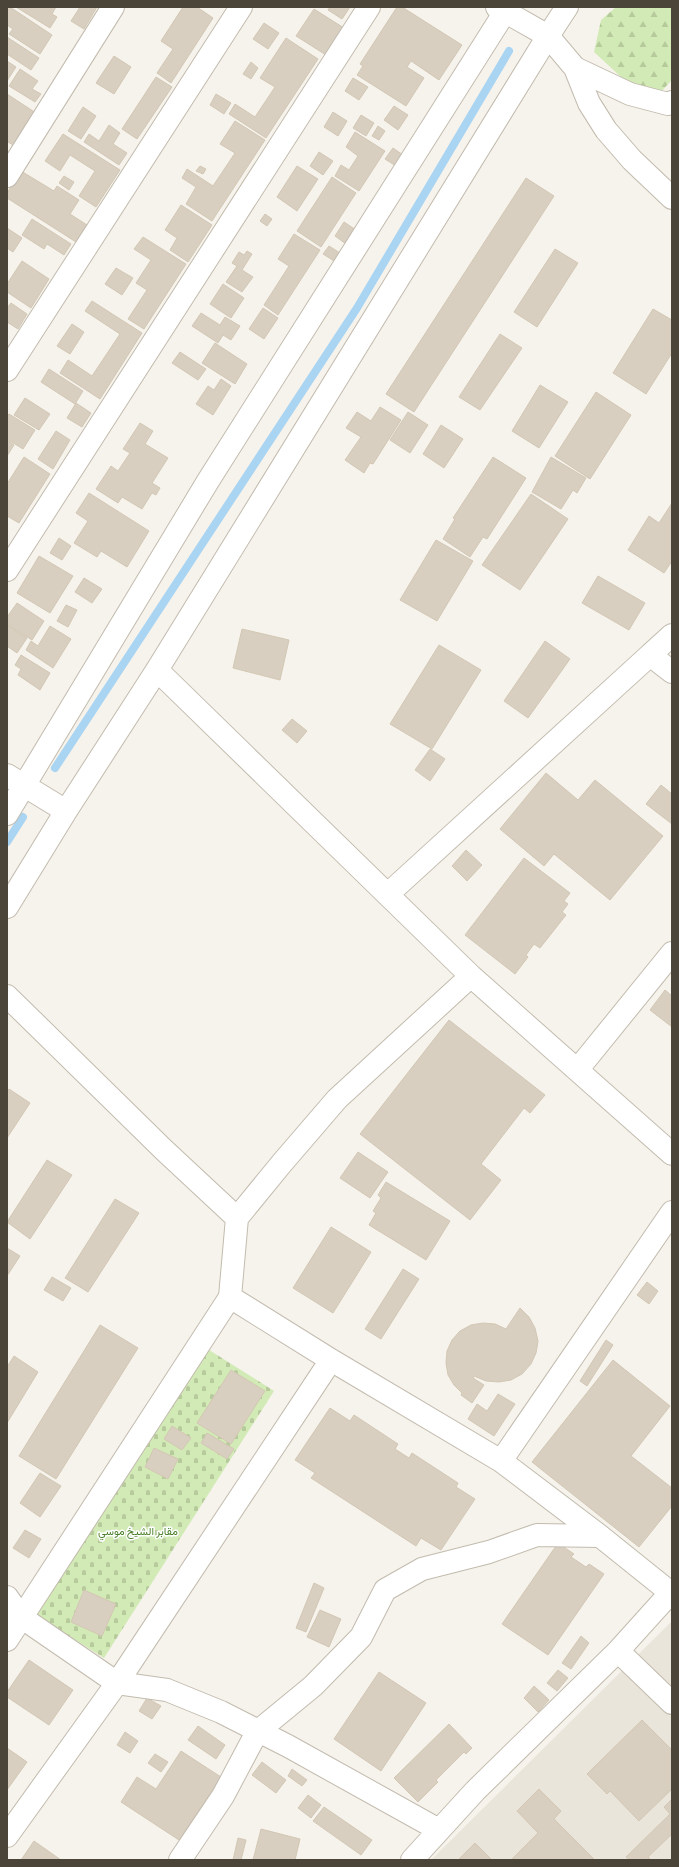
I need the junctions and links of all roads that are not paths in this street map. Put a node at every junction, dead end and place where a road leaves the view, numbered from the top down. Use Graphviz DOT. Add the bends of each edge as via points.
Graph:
graph roads {
  1 [pos="113,7"];
  2 [pos="241,7"];
  3 [pos="369,7"];
  4 [pos="567,7"];
  5 [pos="503,9"];
  6 [pos="548,36"];
  7 [pos="575,68"];
  8 [pos="672,102"];
  9 [pos="7,176"];
  10 [pos="672,198"];
  11 [pos="7,370"];
  12 [pos="7,570"];
  13 [pos="672,635"];
  14 [pos="650,655"];
  15 [pos="157,670"];
  16 [pos="672,672"];
  17 [pos="16,781"];
  18 [pos="66,811"];
  19 [pos="7,814"];
  20 [pos="388,894"];
  21 [pos="7,907"];
  22 [pos="672,953"];
  23 [pos="471,976"];
  24 [pos="7,996"];
  25 [pos="578,1069"];
  26 [pos="672,1154"];
  27 [pos="672,1212"];
  28 [pos="237,1218"];
  29 [pos="230,1297"];
  30 [pos="331,1360"];
  31 [pos="501,1461"];
  32 [pos="600,1536"];
  33 [pos="671,1592"];
  34 [pos="7,1597"];
  35 [pos="21,1617"];
  36 [pos="7,1640"];
  37 [pos="618,1651"];
  38 [pos="117,1683"];
  39 [pos="672,1703"];
  40 [pos="257,1732"];
  41 [pos="439,1830"];
  42 [pos="7,1836"];
  43 [pos="180,1860"];
  44 [pos="412,1860"];
  1 -- 9 [label="street"];
  2 -- 11 [label="street"];
  3 -- 12 [label="street"];
  4 -- 6 [label="street"];
  5 -- 6 [label="street"];
  5 -- 17 [label="street" via="208,481"];
  6 -- 7 [label="street"];
  6 -- 15 [label="street"];
  7 -- 8 [label="street" via="630,94 668,104"];
  7 -- 10 [label="street" via="589,103 606,130 632,160"];
  13 -- 14 [label="street"];
  14 -- 16 [label="street"];
  14 -- 20 [label="street"];
  15 -- 18 [label="street"];
  15 -- 20 [label="street"];
  17 -- 18 [label="street"];
  17 -- 19 [label="street"];
  18 -- 21 [label="street"];
  20 -- 23 [label="street"];
  22 -- 25 [label="street"];
  23 -- 25 [label="street"];
  23 -- 28 [label="street" via="337,1099"];
  24 -- 28 [label="street"];
  25 -- 26 [label="street"];
  27 -- 31 [label="street"];
  28 -- 29 [label="street"];
  29 -- 30 [label="street"];
  29 -- 35 [label="street"];
  30 -- 31 [label="street"];
  30 -- 38 [label="street"];
  31 -- 32 [label="street"];
  32 -- 33 [label="street"];
  32 -- 40 [label="street" via="537,1535 489,1552 422,1569 385,1590 361,1637 313,1686"];
  33 -- 37 [label="street"];
  34 -- 35 [label="street"];
  35 -- 36 [label="street"];
  35 -- 38 [label="street"];
  37 -- 39 [label="street"];
  37 -- 41 [label="street" via="475,1791"];
  38 -- 40 [label="street" via="167,1690 221,1712"];
  38 -- 42 [label="street"];
  40 -- 41 [label="street" via="288,1746"];
  40 -- 43 [label="street" via="222,1796"];
  41 -- 44 [label="street"];
}
